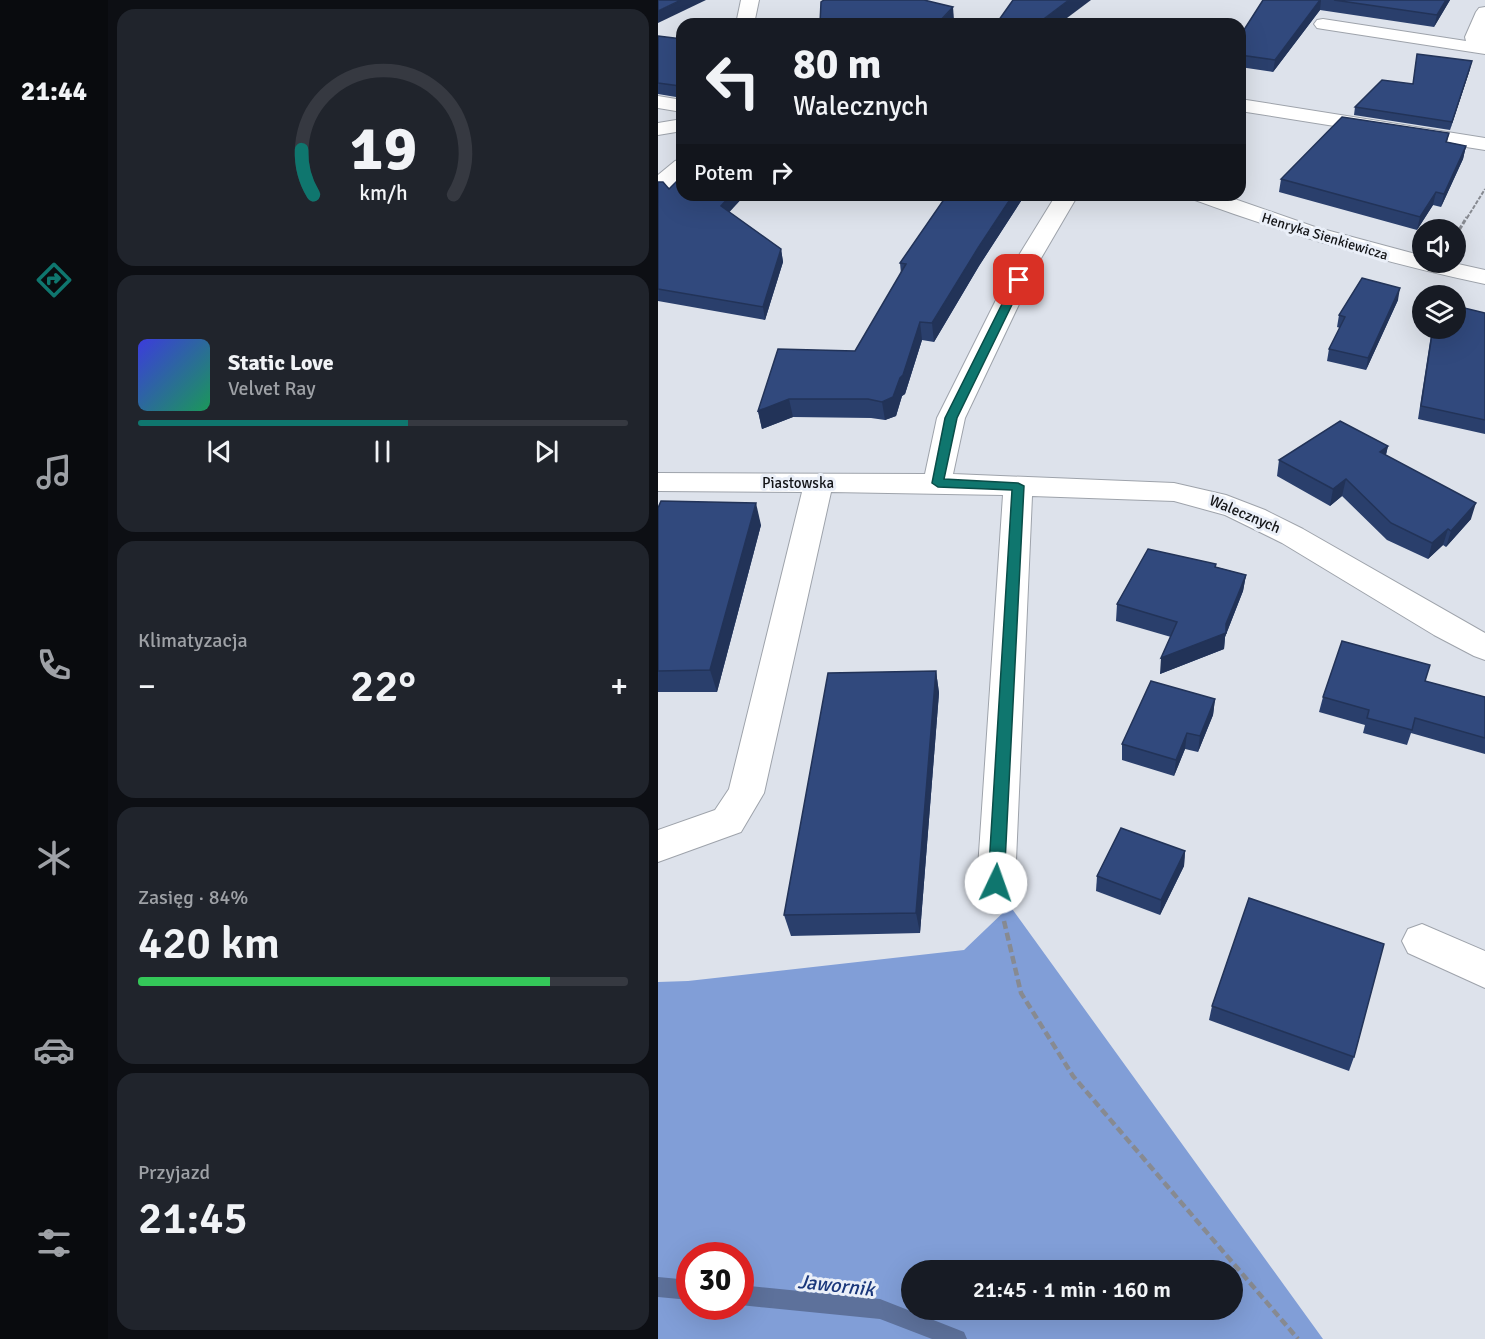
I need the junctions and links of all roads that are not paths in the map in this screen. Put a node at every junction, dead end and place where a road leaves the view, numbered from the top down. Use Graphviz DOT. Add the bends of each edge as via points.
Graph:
graph roads {
  1 [pos="750,0"];
  2 [pos="1482,4"];
  3 [pos="746,18"];
  4 [pos="1323,24"];
  5 [pos="1481,48"];
  6 [pos="658,102"];
  7 [pos="676,105"];
  8 [pos="1246,106"];
  9 [pos="676,126"];
  10 [pos="658,129"];
  11 [pos="1484,144"];
  12 [pos="676,170"];
  13 [pos="658,187"];
  14 [pos="1063,201"];
  15 [pos="1220,201"];
  16 [pos="1484,277"];
  17 [pos="658,482"];
  18 [pos="819,483"];
  19 [pos="938,483"];
  20 [pos="1018,486"];
  21 [pos="1484,648"];
  22 [pos="658,846"];
  23 [pos="996,883"];
  24 [pos="1422,941"];
  25 [pos="1484,970"];
  1 -- 3 [label="street"];
  2 -- 5 [label="street" via="1474,37"];
  4 -- 5 [label="street"];
  6 -- 7 [label="street"];
  8 -- 11 [label="street"];
  9 -- 10 [label="street"];
  12 -- 13 [label="street"];
  14 -- 19 [label="street" via="1028,260 951,418"];
  15 -- 16 [label="street, Henryka Sienkiewicza" via="1339,243"];
  17 -- 18 [label="street, Piastowska"];
  18 -- 19 [label="street, Piastowska"];
  18 -- 22 [label="street" via="746,793 728,821"];
  19 -- 20 [label="street, Walecznych"];
  20 -- 21 [label="street, Walecznych" via="1174,492 1216,499 1289,533"];
  20 -- 23 [label="street"];
  24 -- 25 [label="street"];
}
